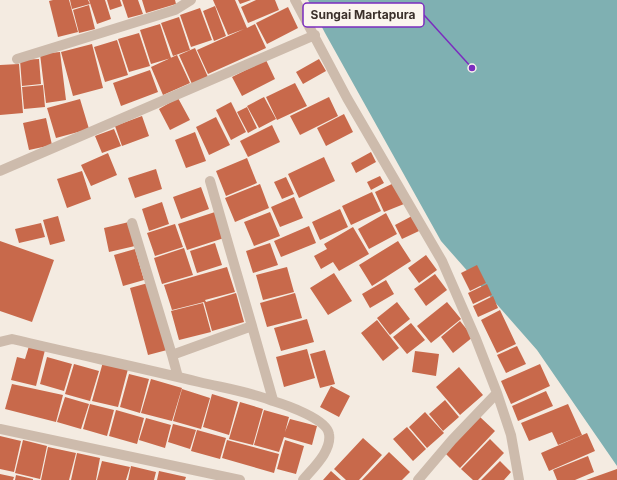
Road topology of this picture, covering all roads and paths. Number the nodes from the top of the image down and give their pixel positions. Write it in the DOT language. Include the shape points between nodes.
graph roads {
  1 [pos="191,0"];
  2 [pos="295,0"];
  3 [pos="315,35"];
  4 [pos="17,59"];
  5 [pos="0,171"];
  6 [pos="210,181"];
  7 [pos="132,223"];
  8 [pos="252,326"];
  9 [pos="0,342"];
  10 [pos="172,355"];
  11 [pos="178,377"];
  12 [pos="497,393"];
  13 [pos="272,400"];
  14 [pos="0,429"];
  15 [pos="240,480"];
  16 [pos="303,480"];
  17 [pos="418,480"];
  18 [pos="519,480"];
  1 -- 4 [label="street" via="175,10"];
  2 -- 3 [label="street"];
  3 -- 5 [label="street"];
  3 -- 12 [label="street" via="348,98 442,261"];
  6 -- 8 [label="street"];
  7 -- 10 [label="street"];
  8 -- 10 [label="street"];
  8 -- 13 [label="street"];
  9 -- 11 [label="street" via="12,339"];
  10 -- 11 [label="street"];
  11 -- 13 [label="street"];
  12 -- 17 [label="street"];
  12 -- 18 [label="street" via="511,435"];
  13 -- 16 [label="street" via="315,418 327,428 329,434 326,451"];
  14 -- 15 [label="street"];
}
